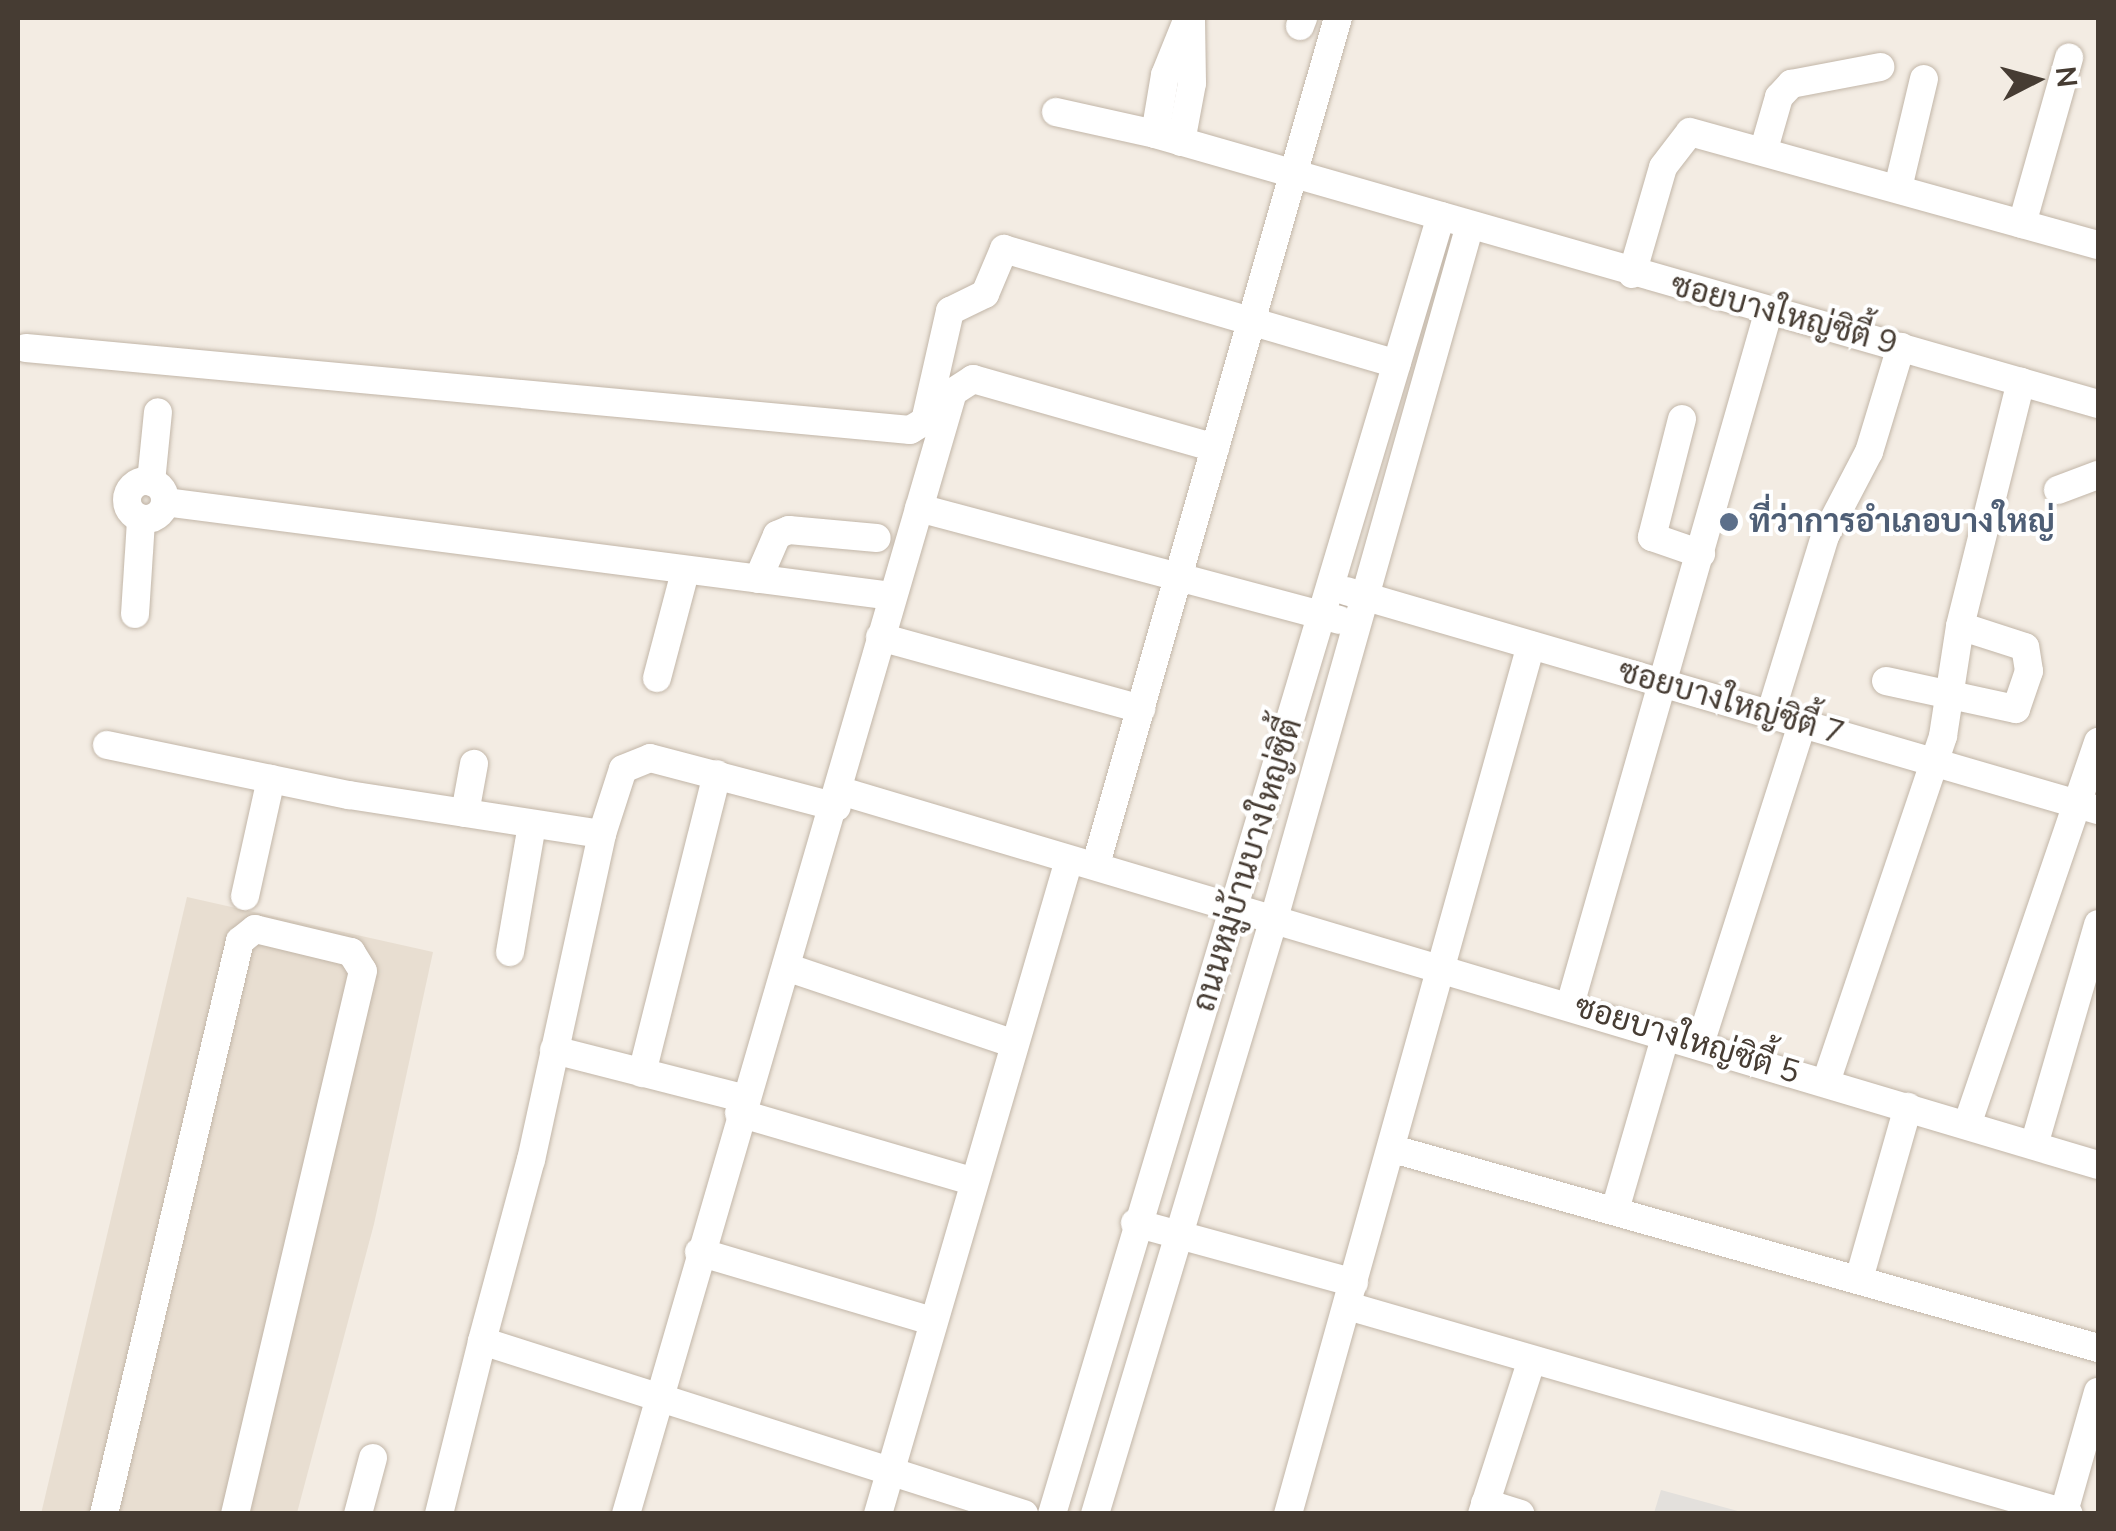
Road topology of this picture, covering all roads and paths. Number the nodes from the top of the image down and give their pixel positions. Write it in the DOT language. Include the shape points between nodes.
graph roads {
  1 [pos="1189,18"];
  2 [pos="1338,18"];
  3 [pos="2068,58"];
  4 [pos="1880,67"];
  5 [pos="1924,78"];
  6 [pos="1056,112"];
  7 [pos="1168,138"];
  8 [pos="1764,149"];
  9 [pos="1294,175"];
  10 [pos="1898,188"];
  11 [pos="1441,216"];
  12 [pos="2022,224"];
  13 [pos="1470,225"];
  14 [pos="2098,245"];
  15 [pos="1632,274"];
  16 [pos="1768,310"];
  17 [pos="1251,321"];
  18 [pos="1901,347"];
  19 [pos="26,348"];
  20 [pos="1397,364"];
  21 [pos="2022,382"];
  22 [pos="2098,404"];
  23 [pos="158,412"];
  24 [pos="1682,419"];
  25 [pos="1215,448"];
  26 [pos="2098,475"];
  27 [pos="2058,490"];
  28 [pos="158,492"];
  29 [pos="920,508"];
  30 [pos="877,538"];
  31 [pos="1701,554"];
  32 [pos="685,572"];
  33 [pos="1177,576"];
  34 [pos="758,579"];
  35 [pos="1332,586"];
  36 [pos="894,596"];
  37 [pos="1364,597"];
  38 [pos="135,614"];
  39 [pos="1324,615"];
  40 [pos="1355,624"];
  41 [pos="1960,626"];
  42 [pos="880,637"];
  43 [pos="1531,645"];
  44 [pos="658,678"];
  45 [pos="1886,681"];
  46 [pos="1665,684"];
  47 [pos="1945,694"];
  48 [pos="1141,709"];
  49 [pos="1770,714"];
  50 [pos="1802,724"];
  51 [pos="2098,742"];
  52 [pos="108,745"];
  53 [pos="1934,762"];
  54 [pos="474,764"];
  55 [pos="717,774"];
  56 [pos="271,779"];
  57 [pos="839,799"];
  58 [pos="2090,808"];
  59 [pos="465,813"];
  60 [pos="532,824"];
  61 [pos="602,834"];
  62 [pos="1082,862"];
  63 [pos="245,896"];
  64 [pos="1239,904"];
  65 [pos="1274,915"];
  66 [pos="2098,924"];
  67 [pos="510,952"];
  68 [pos="1445,967"];
  69 [pos="789,968"];
  70 [pos="1570,1005"];
  71 [pos="1666,1034"];
  72 [pos="1012,1044"];
  73 [pos="1700,1044"];
  74 [pos="554,1050"];
  75 [pos="642,1072"];
  76 [pos="1826,1082"];
  77 [pos="741,1105"];
  78 [pos="1908,1107"];
  79 [pos="1968,1125"];
  80 [pos="2034,1145"];
  81 [pos="1392,1148"];
  82 [pos="2098,1165"];
  83 [pos="972,1181"];
  84 [pos="1615,1210"];
  85 [pos="1135,1223"];
  86 [pos="1177,1234"];
  87 [pos="698,1252"];
  88 [pos="1859,1279"];
  89 [pos="1351,1295"];
  90 [pos="932,1321"];
  91 [pos="482,1341"];
  92 [pos="2098,1348"];
  93 [pos="1531,1362"];
  94 [pos="2098,1392"];
  95 [pos="659,1396"];
  96 [pos="372,1458"];
  97 [pos="888,1474"];
  98 [pos="1484,1508"];
  99 [pos="2067,1513"];
  100 [pos="104,1514"];
  101 [pos="235,1514"];
  102 [pos="358,1514"];
  103 [pos="439,1514"];
  104 [pos="626,1514"];
  105 [pos="878,1514"];
  106 [pos="1024,1514"];
  107 [pos="1052,1514"];
  108 [pos="1095,1514"];
  109 [pos="1288,1514"];
  110 [pos="1520,1514"];
  1 -- 7 [label="street" via="1192,83"];
  2 -- 9 [label="street"];
  3 -- 12 [label="street"];
  4 -- 8 [label="street" via="1791,84 1779,97"];
  5 -- 10 [label="street"];
  6 -- 7 [label="street, ซอยบางใหญ่ซิตี้ 9"];
  7 -- 9 [label="street, ซอยบางใหญ่ซิตี้ 9"];
  8 -- 10 [label="street"];
  8 -- 15 [label="street" via="1706,132 1681,137 1664,167"];
  9 -- 11 [label="street, ซอยบางใหญ่ซิตี้ 9"];
  9 -- 17 [label="street"];
  10 -- 12 [label="street"];
  11 -- 13 [label="street, ซอยบางใหญ่ซิตี้ 9"];
  11 -- 20 [label="street, ถนนหมู่บ้านบางใหญ่ซิตี้"];
  12 -- 14 [label="street"];
  13 -- 15 [label="street, ซอยบางใหญ่ซิตี้ 9"];
  13 -- 37 [label="street, ถนนหมู่บ้านบางใหญ่ซิตี้"];
  15 -- 16 [label="street, ซอยบางใหญ่ซิตี้ 9"];
  16 -- 18 [label="street, ซอยบางใหญ่ซิตี้ 9"];
  16 -- 31 [label="street"];
  17 -- 19 [label="street" via="1004,249 985,294 950,311 925,421 910,430"];
  17 -- 20 [label="street"];
  17 -- 25 [label="street"];
  18 -- 21 [label="street, ซอยบางใหญ่ซิตี้ 9"];
  18 -- 49 [label="street" via="1868,452 1825,536"];
  20 -- 35 [label="street, ถนนหมู่บ้านบางใหญ่ซิตี้"];
  21 -- 22 [label="street, ซอยบางใหญ่ซิตี้ 9"];
  21 -- 41 [label="street"];
  23 -- 28 [label="street"];
  24 -- 31 [label="street" via="1652,537"];
  25 -- 29 [label="street" via="964,380 953,392"];
  25 -- 33 [label="street"];
  26 -- 27 [label="street"];
  28 -- 32 [label="street"];
  28 -- 38 [label="street" via="157,516 141,520"];
  29 -- 33 [label="street"];
  29 -- 36 [label="street"];
  30 -- 34 [label="street" via="789,530 777,535"];
  31 -- 46 [label="street"];
  32 -- 34 [label="street"];
  32 -- 44 [label="street"];
  33 -- 39 [label="street"];
  33 -- 48 [label="street"];
  34 -- 36 [label="street"];
  35 -- 37 [label="street, ซอยบางใหญ่ซิตี้ 7"];
  35 -- 39 [label="street, ถนนหมู่บ้านบางใหญ่ซิตี้"];
  36 -- 42 [label="street"];
  37 -- 40 [label="street, ถนนหมู่บ้านบางใหญ่ซิตี้"];
  37 -- 43 [label="street, ซอยบางใหญ่ซิตี้ 7"];
  39 -- 40 [label="street"];
  39 -- 64 [label="street, ถนนหมู่บ้านบางใหญ่ซิตี้"];
  40 -- 65 [label="street, ถนนหมู่บ้านบางใหญ่ซิตี้"];
  41 -- 47 [label="street"];
  41 -- 47 [label="street" via="2025,648 2029,670 2010,712"];
  42 -- 48 [label="street"];
  42 -- 57 [label="street"];
  43 -- 46 [label="street, ซอยบางใหญ่ซิตี้ 7"];
  43 -- 68 [label="street"];
  45 -- 47 [label="street"];
  46 -- 49 [label="street, ซอยบางใหญ่ซิตี้ 7"];
  46 -- 70 [label="street"];
  47 -- 53 [label="street" via="1946,723"];
  48 -- 62 [label="street"];
  49 -- 50 [label="street, ซอยบางใหญ่ซิตี้ 7"];
  50 -- 53 [label="street, ซอยบางใหญ่ซิตี้ 7"];
  50 -- 73 [label="street"];
  51 -- 58 [label="street"];
  52 -- 56 [label="street"];
  53 -- 58 [label="street, ซอยบางใหญ่ซิตี้ 7"];
  53 -- 76 [label="street"];
  54 -- 59 [label="street"];
  55 -- 57 [label="street, ซอยบางใหญ่ซิตี้ 5"];
  55 -- 61 [label="street, ซอยบางใหญ่ซิตี้ 5" via="650,758 635,762 616,781"];
  55 -- 75 [label="street"];
  56 -- 59 [label="street"];
  56 -- 63 [label="street"];
  57 -- 62 [label="street, ซอยบางใหญ่ซิตี้ 5"];
  57 -- 69 [label="street"];
  58 -- 79 [label="street"];
  59 -- 60 [label="street"];
  60 -- 61 [label="street"];
  60 -- 67 [label="street"];
  61 -- 74 [label="street"];
  62 -- 64 [label="street, ซอยบางใหญ่ซิตี้ 5"];
  62 -- 72 [label="street"];
  64 -- 65 [label="street, ซอยบางใหญ่ซิตี้ 5"];
  64 -- 85 [label="street, ถนนหมู่บ้านบางใหญ่ซิตี้"];
  65 -- 68 [label="street, ซอยบางใหญ่ซิตี้ 5"];
  65 -- 86 [label="street, ถนนหมู่บ้านบางใหญ่ซิตี้"];
  66 -- 80 [label="street"];
  68 -- 70 [label="street, ซอยบางใหญ่ซิตี้ 5"];
  68 -- 81 [label="street"];
  69 -- 72 [label="street"];
  69 -- 77 [label="street"];
  70 -- 71 [label="street, ซอยบางใหญ่ซิตี้ 5"];
  71 -- 73 [label="street, ซอยบางใหญ่ซิตี้ 5"];
  71 -- 84 [label="street"];
  72 -- 83 [label="street"];
  73 -- 76 [label="street, ซอยบางใหญ่ซิตี้ 5"];
  74 -- 75 [label="street"];
  74 -- 91 [label="street"];
  75 -- 77 [label="street"];
  76 -- 78 [label="street, ซอยบางใหญ่ซิตี้ 5"];
  77 -- 83 [label="street"];
  77 -- 87 [label="street"];
  78 -- 79 [label="street, ซอยบางใหญ่ซิตี้ 5"];
  78 -- 88 [label="street"];
  79 -- 80 [label="street, ซอยบางใหญ่ซิตี้ 5"];
  80 -- 82 [label="street, ซอยบางใหญ่ซิตี้ 5"];
  81 -- 84 [label="street"];
  81 -- 89 [label="street"];
  83 -- 90 [label="street"];
  84 -- 88 [label="street"];
  85 -- 86 [label="street"];
  85 -- 107 [label="street, ถนนหมู่บ้านบางใหญ่ซิตี้"];
  86 -- 89 [label="street"];
  86 -- 108 [label="street, ถนนหมู่บ้านบางใหญ่ซิตี้"];
  87 -- 90 [label="street"];
  87 -- 95 [label="street"];
  88 -- 92 [label="street"];
  89 -- 93 [label="street"];
  89 -- 109 [label="street"];
  90 -- 97 [label="street"];
  91 -- 95 [label="street"];
  91 -- 103 [label="street"];
  93 -- 98 [label="street"];
  93 -- 99 [label="street"];
  94 -- 99 [label="street"];
  95 -- 97 [label="street"];
  95 -- 104 [label="street"];
  96 -- 102 [label="street"];
  97 -- 105 [label="street"];
  97 -- 106 [label="street"];
  98 -- 110 [label="street"];
  100 -- 101 [label="street" via="240,941 256,929 351,952 362,971"];
}
